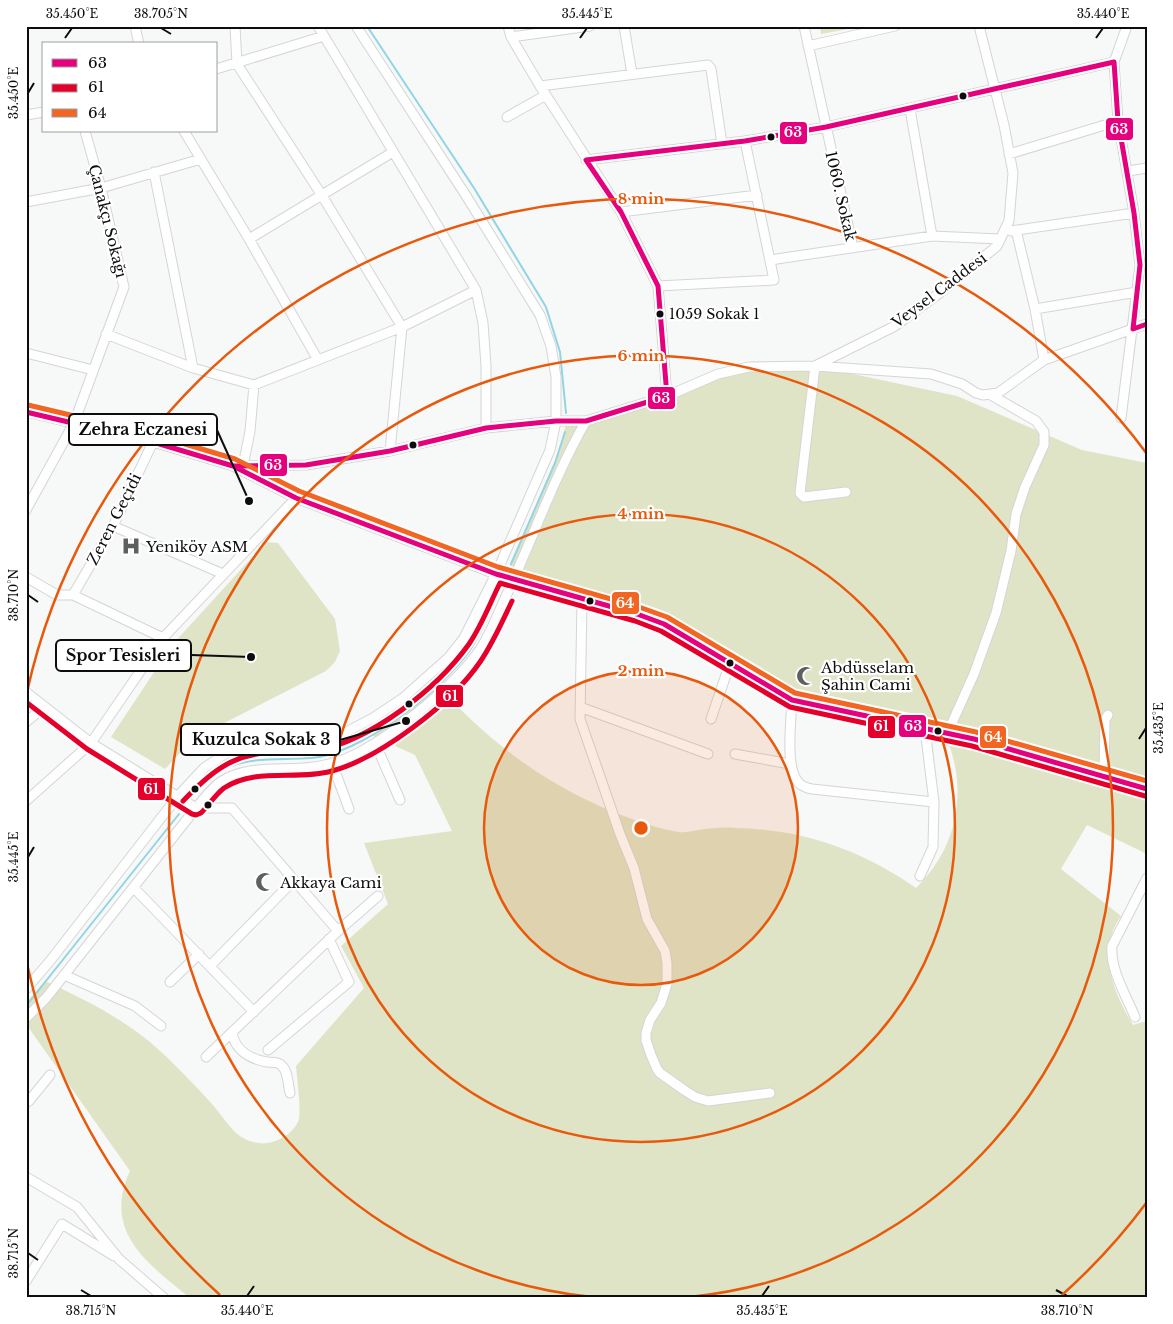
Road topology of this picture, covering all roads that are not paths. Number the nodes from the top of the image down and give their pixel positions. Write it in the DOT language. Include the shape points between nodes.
graph roads {
  1 [pos="135,26"];
  2 [pos="235,26"];
  3 [pos="318,26"];
  4 [pos="356,26"];
  5 [pos="508,26"];
  6 [pos="590,26"];
  7 [pos="624,26"];
  8 [pos="804,26"];
  9 [pos="895,26"];
  10 [pos="979,26"];
  11 [pos="1127,26"];
  12 [pos="324,36"];
  13 [pos="511,37"];
  14 [pos="139,42"];
  15 [pos="808,46"];
  16 [pos="1114,62"];
  17 [pos="237,64"];
  18 [pos="218,69"];
  19 [pos="632,74"];
  20 [pos="540,86"];
  21 [pos="995,90"];
  22 [pos="546,95"];
  23 [pos="910,109"];
  24 [pos="27,112"];
  25 [pos="42,112"];
  26 [pos="507,117"];
  27 [pos="1118,121"];
  28 [pos="826,127"];
  29 [pos="85,132"];
  30 [pos="185,132"];
  31 [pos="745,141"];
  32 [pos="722,144"];
  33 [pos="393,152"];
  34 [pos="1009,154"];
  35 [pos="201,159"];
  36 [pos="586,160"];
  37 [pos="1147,168"];
  38 [pos="1128,171"];
  39 [pos="154,172"];
  40 [pos="101,188"];
  41 [pos="321,194"];
  42 [pos="757,195"];
  43 [pos="26,202"];
  44 [pos="620,212"];
  45 [pos="1134,212"];
  46 [pos="1016,230"];
  47 [pos="1002,235"];
  48 [pos="932,236"];
  49 [pos="249,239"];
  50 [pos="853,248"];
  51 [pos="770,260"];
  52 [pos="658,286"];
  53 [pos="476,290"];
  54 [pos="1137,292"];
  55 [pos="1035,309"];
  56 [pos="1147,324"];
  57 [pos="402,328"];
  58 [pos="1133,329"];
  59 [pos="106,334"];
  60 [pos="26,353"];
  61 [pos="318,360"];
  62 [pos="1044,360"];
  63 [pos="815,366"];
  64 [pos="193,368"];
  65 [pos="93,370"];
  66 [pos="254,385"];
  67 [pos="991,395"];
  68 [pos="667,396"];
  69 [pos="26,412"];
  70 [pos="1121,418"];
  71 [pos="586,420"];
  72 [pos="556,421"];
  73 [pos="74,423"];
  74 [pos="486,428"];
  75 [pos="153,442"];
  76 [pos="390,451"];
  77 [pos="233,466"];
  78 [pos="243,466"];
  79 [pos="846,492"];
  80 [pos="296,498"];
  81 [pos="28,505"];
  82 [pos="112,526"];
  83 [pos="223,574"];
  84 [pos="496,574"];
  85 [pos="26,577"];
  86 [pos="513,580"];
  87 [pos="73,595"];
  88 [pos="582,600"];
  89 [pos="163,638"];
  90 [pos="730,664"];
  91 [pos="26,692"];
  92 [pos="792,700"];
  93 [pos="44,707"];
  94 [pos="580,708"];
  95 [pos="1108,714"];
  96 [pos="711,719"];
  97 [pos="26,722"];
  98 [pos="925,729"];
  99 [pos="947,734"];
  100 [pos="91,743"];
  101 [pos="375,743"];
  102 [pos="708,754"];
  103 [pos="735,754"];
  104 [pos="332,764"];
  105 [pos="790,764"];
  106 [pos="1104,776"];
  107 [pos="1147,788"];
  108 [pos="178,796"];
  109 [pos="400,800"];
  110 [pos="26,801"];
  111 [pos="934,802"];
  112 [pos="196,808"];
  113 [pos="349,809"];
  114 [pos="920,876"];
  115 [pos="1147,878"];
  116 [pos="294,880"];
  117 [pos="134,888"];
  118 [pos="378,896"];
  119 [pos="338,931"];
  120 [pos="329,939"];
  121 [pos="199,954"];
  122 [pos="210,966"];
  123 [pos="64,975"];
  124 [pos="170,982"];
  125 [pos="26,989"];
  126 [pos="254,1012"];
  127 [pos="1135,1017"];
  128 [pos="26,1018"];
  129 [pos="161,1026"];
  130 [pos="232,1034"];
  131 [pos="268,1050"];
  132 [pos="206,1057"];
  133 [pos="50,1075"];
  134 [pos="290,1093"];
  135 [pos="770,1093"];
  136 [pos="26,1102"];
  137 [pos="27,1179"];
  138 [pos="119,1259"];
  139 [pos="26,1281"];
  140 [pos="163,1298"];
  1 -- 14 [label="street"];
  2 -- 17 [label="street"];
  3 -- 12 [label="street"];
  4 -- 72 [label="street" via="466,194 540,315 551,346 556,377"];
  5 -- 13 [label="street"];
  6 -- 13 [label="street"];
  7 -- 19 [label="street"];
  8 -- 15 [label="street, 1060. Sokak"];
  9 -- 15 [label="street"];
  10 -- 21 [label="street, Veysel Caddesi"];
  11 -- 16 [label="street"];
  12 -- 17 [label="street"];
  12 -- 33 [label="street"];
  13 -- 20 [label="street"];
  15 -- 28 [label="street, 1060. Sokak"];
  16 -- 21 [label="street"];
  16 -- 27 [label="street"];
  17 -- 18 [label="street"];
  17 -- 41 [label="street"];
  19 -- 20 [label="street"];
  19 -- 32 [label="street" via="709,66"];
  20 -- 22 [label="street"];
  21 -- 23 [label="street"];
  21 -- 34 [label="street, Veysel Caddesi"];
  22 -- 26 [label="street"];
  22 -- 36 [label="street"];
  23 -- 28 [label="street"];
  23 -- 48 [label="street"];
  24 -- 25 [label="street"];
  27 -- 34 [label="street"];
  27 -- 38 [label="street"];
  28 -- 31 [label="street"];
  28 -- 50 [label="street, 1060. Sokak"];
  29 -- 40 [label="street, Çanakçı Sokağı"];
  30 -- 35 [label="street"];
  31 -- 32 [label="street"];
  31 -- 42 [label="street"];
  32 -- 36 [label="street"];
  33 -- 41 [label="street"];
  33 -- 53 [label="street"];
  34 -- 47 [label="street, Veysel Caddesi" via="1013,173 1010,221"];
  35 -- 39 [label="street"];
  35 -- 49 [label="street"];
  36 -- 44 [label="street"];
  37 -- 38 [label="street"];
  38 -- 45 [label="street"];
  39 -- 40 [label="street"];
  39 -- 64 [label="street"];
  40 -- 43 [label="street"];
  40 -- 59 [label="street, Çanakçı Sokağı" via="124,287"];
  41 -- 49 [label="street"];
  41 -- 57 [label="street"];
  42 -- 44 [label="street"];
  42 -- 51 [label="street"];
  44 -- 52 [label="street"];
  45 -- 46 [label="street"];
  45 -- 54 [label="street" via="1140,265"];
  46 -- 47 [label="street"];
  46 -- 55 [label="street"];
  47 -- 48 [label="street"];
  47 -- 63 [label="street, Veysel Caddesi" via="997,246 895,326"];
  48 -- 50 [label="street"];
  49 -- 61 [label="street"];
  50 -- 51 [label="street"];
  51 -- 52 [label="street" via="774,280"];
  52 -- 68 [label="street"];
  53 -- 57 [label="street"];
  53 -- 74 [label="street" via="483,323"];
  54 -- 55 [label="street"];
  54 -- 58 [label="street"];
  55 -- 62 [label="street"];
  56 -- 58 [label="street"];
  57 -- 61 [label="street"];
  57 -- 76 [label="street"];
  58 -- 62 [label="street"];
  58 -- 70 [label="street"];
  59 -- 64 [label="street"];
  59 -- 65 [label="street, Çanakçı Sokağı"];
  60 -- 65 [label="street"];
  61 -- 66 [label="street"];
  62 -- 67 [label="street"];
  63 -- 67 [label="street" via="931,374 962,384 976,393"];
  63 -- 68 [label="street, Veysel Caddesi" via="750,367 718,374"];
  63 -- 79 [label="street" via="800,494"];
  64 -- 66 [label="street"];
  65 -- 73 [label="street, Çanakçı Sokağı"];
  66 -- 78 [label="street"];
  67 -- 99 [label="street" via="1036,421 1046,439 1016,514 996,613 974,674"];
  68 -- 71 [label="street, Veysel Caddesi"];
  69 -- 73 [label="street"];
  71 -- 72 [label="street, Veysel Caddesi"];
  71 -- 86 [label="street" via="564,462"];
  72 -- 74 [label="street, Veysel Caddesi"];
  72 -- 84 [label="street" via="550,450"];
  73 -- 75 [label="street"];
  73 -- 81 [label="street, Çanakçı Sokağı"];
  74 -- 76 [label="street, Veysel Caddesi"];
  75 -- 77 [label="street"];
  75 -- 82 [label="street, Zeren Geçidi"];
  76 -- 78 [label="street, Veysel Caddesi" via="306,465"];
  77 -- 78 [label="street, Veysel Caddesi"];
  77 -- 80 [label="street"];
  80 -- 83 [label="street"];
  80 -- 84 [label="street"];
  82 -- 83 [label="street"];
  82 -- 87 [label="street, Zeren Geçidi"];
  83 -- 89 [label="street"];
  84 -- 86 [label="street"];
  84 -- 108 [label="street" via="464,638 449,657 403,698 331,740 252,747 225,754 204,768"];
  85 -- 87 [label="street" via="57,595"];
  86 -- 88 [label="street"];
  86 -- 101 [label="street" via="487,636 468,665 430,701"];
  87 -- 89 [label="street"];
  88 -- 90 [label="street" via="664,624"];
  88 -- 94 [label="street"];
  89 -- 100 [label="street"];
  90 -- 92 [label="street"];
  90 -- 96 [label="street"];
  91 -- 93 [label="street"];
  92 -- 98 [label="street"];
  92 -- 105 [label="street"];
  93 -- 97 [label="street"];
  93 -- 100 [label="street"];
  94 -- 102 [label="street"];
  94 -- 135 [label="street" via="580,719 634,868 647,919 665,951 666,984 661,1003 646,1033 657,1069 684,1090 708,1101"];
  95 -- 106 [label="street" via="1105,720"];
  98 -- 99 [label="street"];
  98 -- 111 [label="street"];
  99 -- 106 [label="street"];
  100 -- 108 [label="street"];
  100 -- 110 [label="street"];
  101 -- 104 [label="street"];
  101 -- 109 [label="street"];
  103 -- 105 [label="street"];
  104 -- 112 [label="street" via="250,771 231,776 213,788"];
  104 -- 113 [label="street"];
  105 -- 111 [label="street" via="799,784 812,789"];
  106 -- 107 [label="street"];
  108 -- 112 [label="street"];
  108 -- 125 [label="street"];
  111 -- 114 [label="street" via="933,847"];
  112 -- 116 [label="street" via="232,808"];
  112 -- 117 [label="street"];
  115 -- 127 [label="street" via="1112,946 1111,956"];
  116 -- 119 [label="street"];
  116 -- 122 [label="street"];
  117 -- 121 [label="street"];
  117 -- 123 [label="street"];
  118 -- 119 [label="street"];
  119 -- 120 [label="street"];
  120 -- 126 [label="street"];
  120 -- 131 [label="street" via="349,982"];
  121 -- 122 [label="street"];
  121 -- 124 [label="street"];
  122 -- 126 [label="street"];
  123 -- 128 [label="street"];
  123 -- 129 [label="street" via="135,1006"];
  126 -- 130 [label="street"];
  130 -- 132 [label="street"];
  130 -- 134 [label="street" via="242,1052 282,1065"];
  133 -- 136 [label="street"];
  137 -- 138 [label="street" via="78,1207"];
  138 -- 139 [label="street" via="62,1224"];
  138 -- 140 [label="street"];
}
